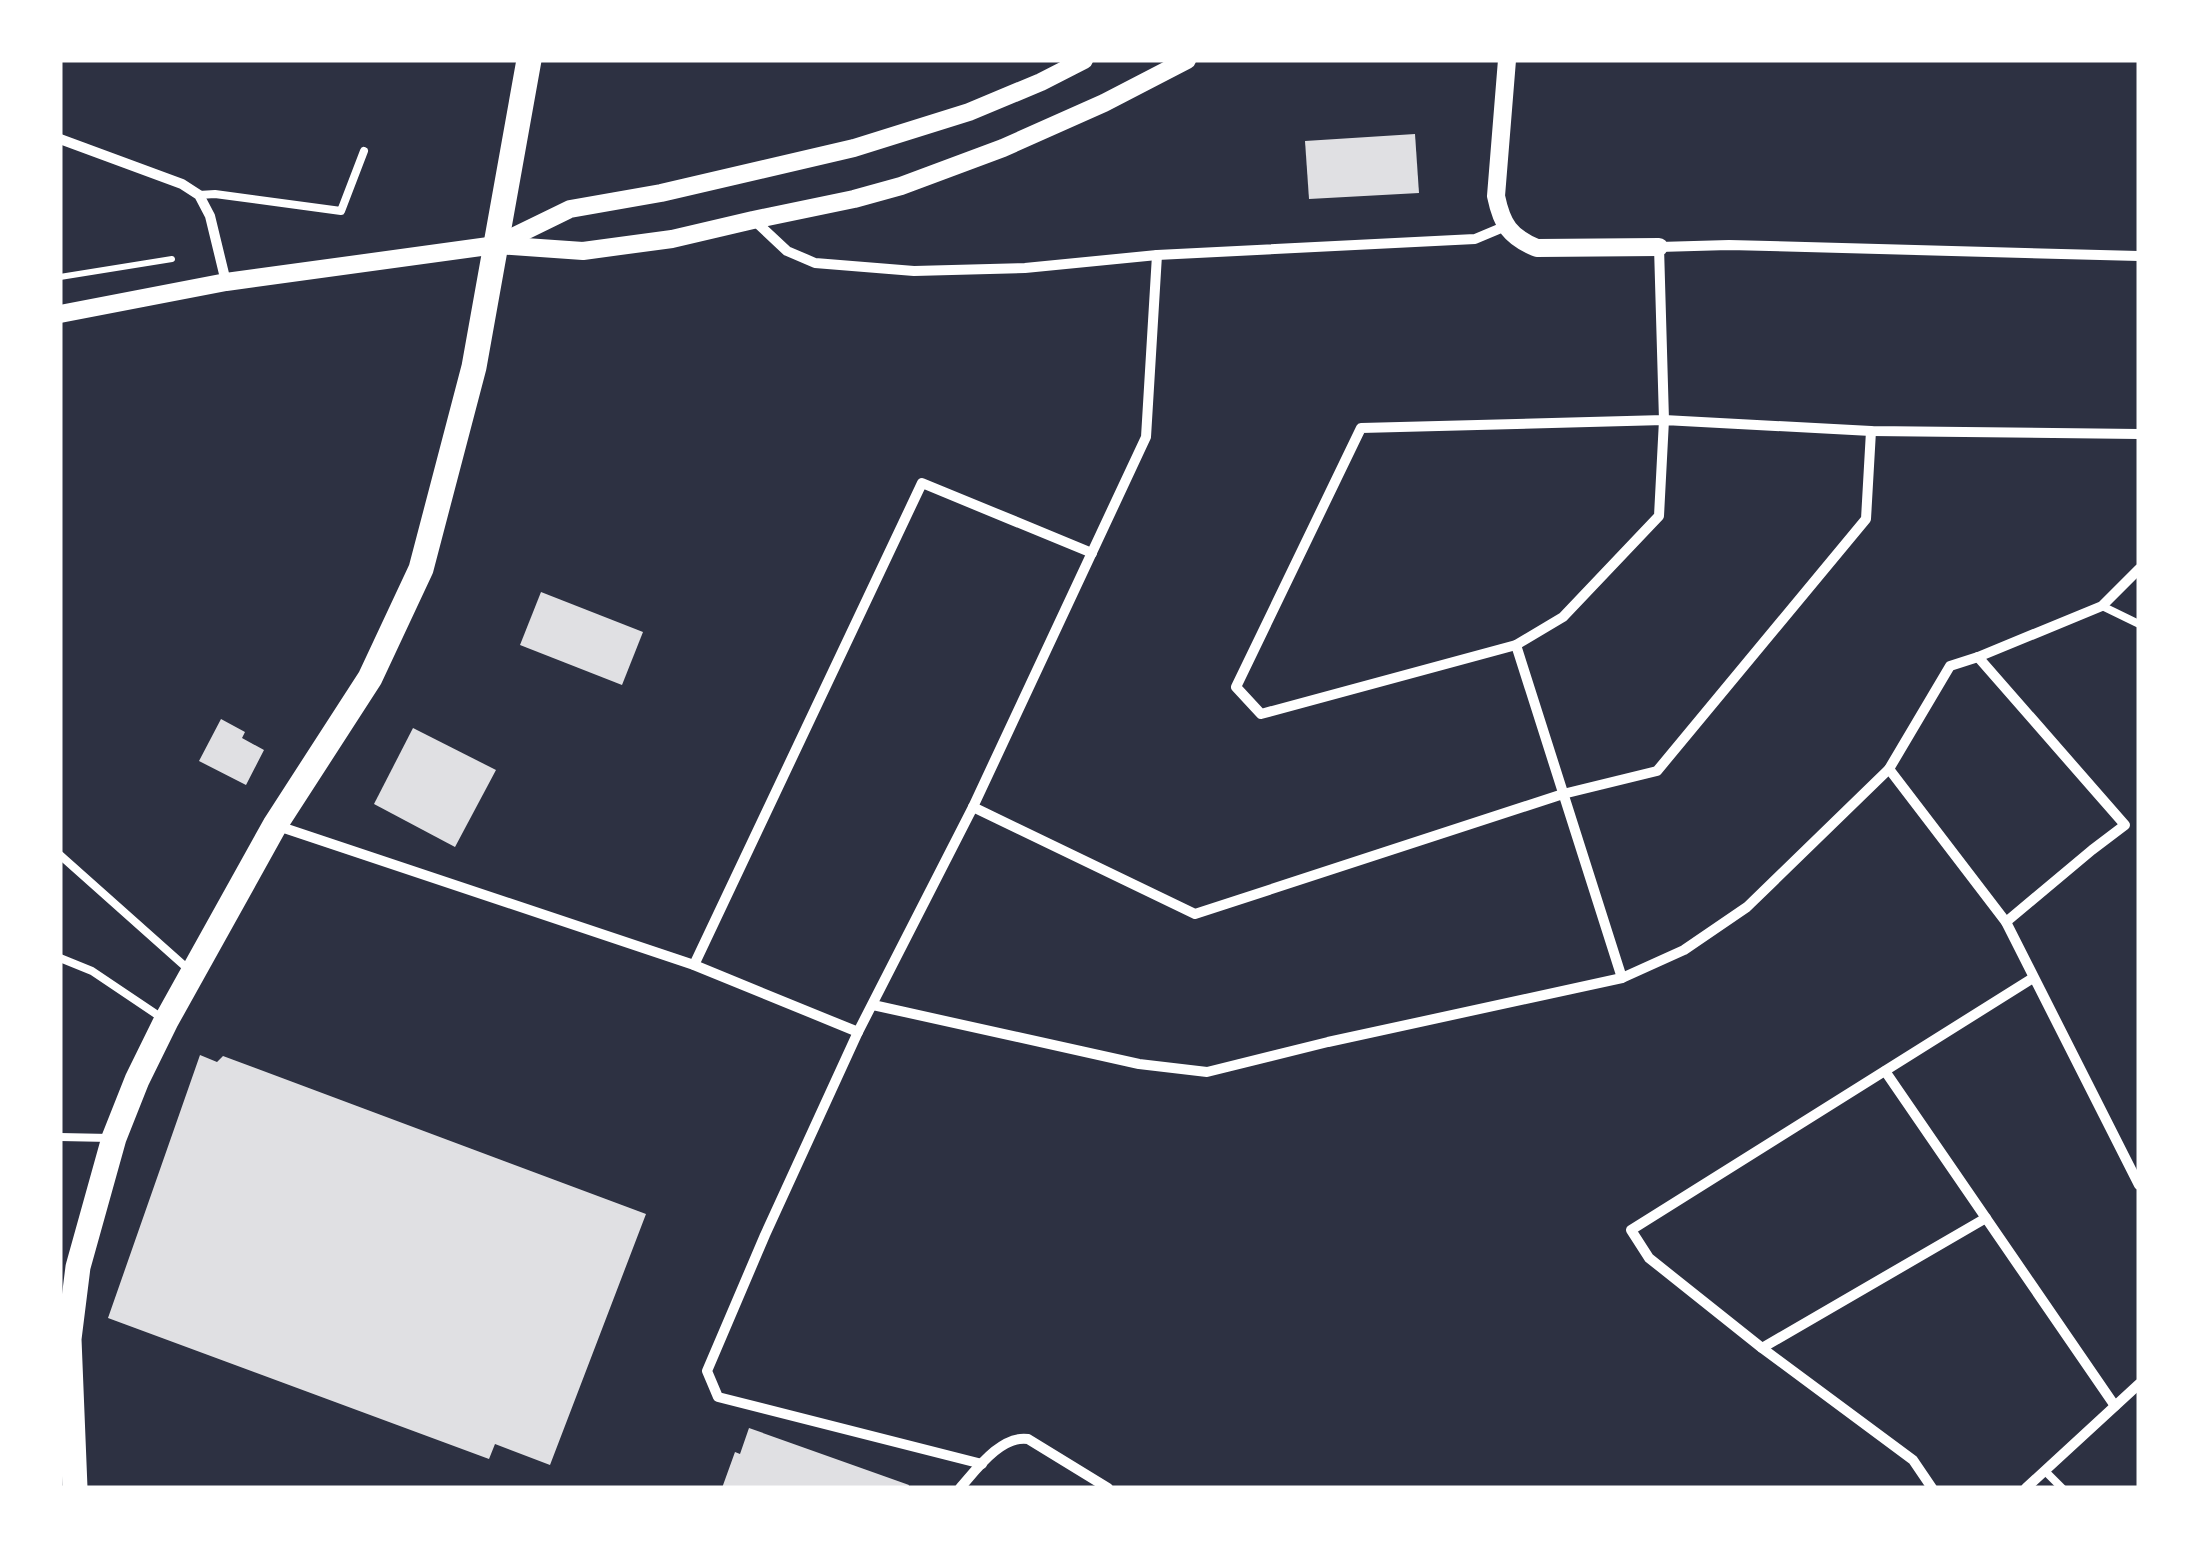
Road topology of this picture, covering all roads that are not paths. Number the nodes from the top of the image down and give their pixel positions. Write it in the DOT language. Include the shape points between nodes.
graph roads {
  1 [pos="530,60"];
  2 [pos="1084,60"];
  3 [pos="1187,60"];
  4 [pos="1506,60"];
  5 [pos="60,140"];
  6 [pos="364,151"];
  7 [pos="199,195"];
  8 [pos="753,220"];
  9 [pos="1506,226"];
  10 [pos="496,246"];
  11 [pos="1659,247"];
  12 [pos="1157,255"];
  13 [pos="2139,256"];
  14 [pos="226,282"];
  15 [pos="60,314"];
  16 [pos="1664,420"];
  17 [pos="1871,431"];
  18 [pos="2139,434"];
  19 [pos="1092,553"];
  20 [pos="2139,568"];
  21 [pos="2102,606"];
  22 [pos="2139,624"];
  23 [pos="1516,646"];
  24 [pos="1978,657"];
  25 [pos="1889,770"];
  26 [pos="1564,794"];
  27 [pos="973,807"];
  28 [pos="275,825"];
  29 [pos="60,854"];
  30 [pos="2006,922"];
  31 [pos="60,958"];
  32 [pos="694,965"];
  33 [pos="192,972"];
  34 [pos="1622,978"];
  35 [pos="2033,978"];
  36 [pos="873,1005"];
  37 [pos="166,1020"];
  38 [pos="858,1032"];
  39 [pos="1885,1071"];
  40 [pos="60,1137"];
  41 [pos="114,1138"];
  42 [pos="2139,1185"];
  43 [pos="1986,1218"];
  44 [pos="69,1267"];
  45 [pos="1762,1348"];
  46 [pos="2139,1384"];
  47 [pos="66,1403"];
  48 [pos="2115,1406"];
  49 [pos="982,1464"];
  50 [pos="2045,1470"];
  51 [pos="75,1488"];
  52 [pos="960,1488"];
  53 [pos="1108,1488"];
  54 [pos="1932,1488"];
  55 [pos="2026,1488"];
  56 [pos="2062,1488"];
  1 -- 10 [label="main road"];
  2 -- 10 [label="street" via="969,112 854,148 570,209"];
  3 -- 8 [label="street" via="1104,104 952,168 854,200"];
  4 -- 9 [label="street" via="1496,196"];
  5 -- 7 [label="street"];
  6 -- 7 [label="lane" via="341,211"];
  7 -- 14 [label="street"];
  8 -- 10 [label="street" via="583,250"];
  8 -- 12 [label="street" via="788,251 814,263 914,271"];
  9 -- 11 [label="street" via="1537,248"];
  9 -- 12 [label="street" via="1476,239"];
  10 -- 14 [label="street"];
  10 -- 28 [label="main road" via="474,368 421,569 370,678"];
  11 -- 13 [label="street"];
  11 -- 16 [label="street"];
  12 -- 19 [label="street" via="1146,437"];
  14 -- 15 [label="street"];
  16 -- 17 [label="street"];
  16 -- 23 [label="street" via="1659,516 1563,617"];
  16 -- 23 [label="street" via="1360,428 1236,687 1261,714"];
  17 -- 18 [label="street"];
  17 -- 26 [label="street" via="1866,520 1658,771"];
  19 -- 27 [label="street"];
  19 -- 32 [label="street" via="922,483"];
  20 -- 21 [label="street"];
  21 -- 22 [label="lane"];
  21 -- 24 [label="street"];
  23 -- 26 [label="street"];
  24 -- 25 [label="street" via="1950,666"];
  24 -- 30 [label="street" via="2125,825"];
  25 -- 30 [label="street"];
  25 -- 34 [label="street" via="1747,907 1684,950"];
  26 -- 27 [label="street" via="1195,914"];
  26 -- 34 [label="street"];
  27 -- 36 [label="street"];
  28 -- 32 [label="street"];
  28 -- 33 [label="main road"];
  29 -- 33 [label="lane"];
  30 -- 35 [label="street"];
  31 -- 37 [label="lane"];
  32 -- 38 [label="street"];
  33 -- 37 [label="main road"];
  34 -- 36 [label="street" via="1207,1072 1139,1064"];
  35 -- 39 [label="street"];
  35 -- 42 [label="street"];
  36 -- 38 [label="street"];
  37 -- 41 [label="main road"];
  38 -- 49 [label="street" via="707,1371 718,1396"];
  39 -- 43 [label="street"];
  39 -- 45 [label="street" via="1631,1230 1649,1258"];
  40 -- 41 [label="lane"];
  41 -- 44 [label="main road"];
  43 -- 45 [label="street"];
  43 -- 48 [label="street"];
  44 -- 47 [label="main road"];
  45 -- 54 [label="street" via="1913,1460"];
  46 -- 48 [label="street"];
  47 -- 51 [label="main road"];
  48 -- 50 [label="street"];
  49 -- 52 [label="street"];
  49 -- 53 [label="street" via="1009,1441 1028,1439"];
  50 -- 55 [label="street"];
  50 -- 56 [label="lane"];
}
